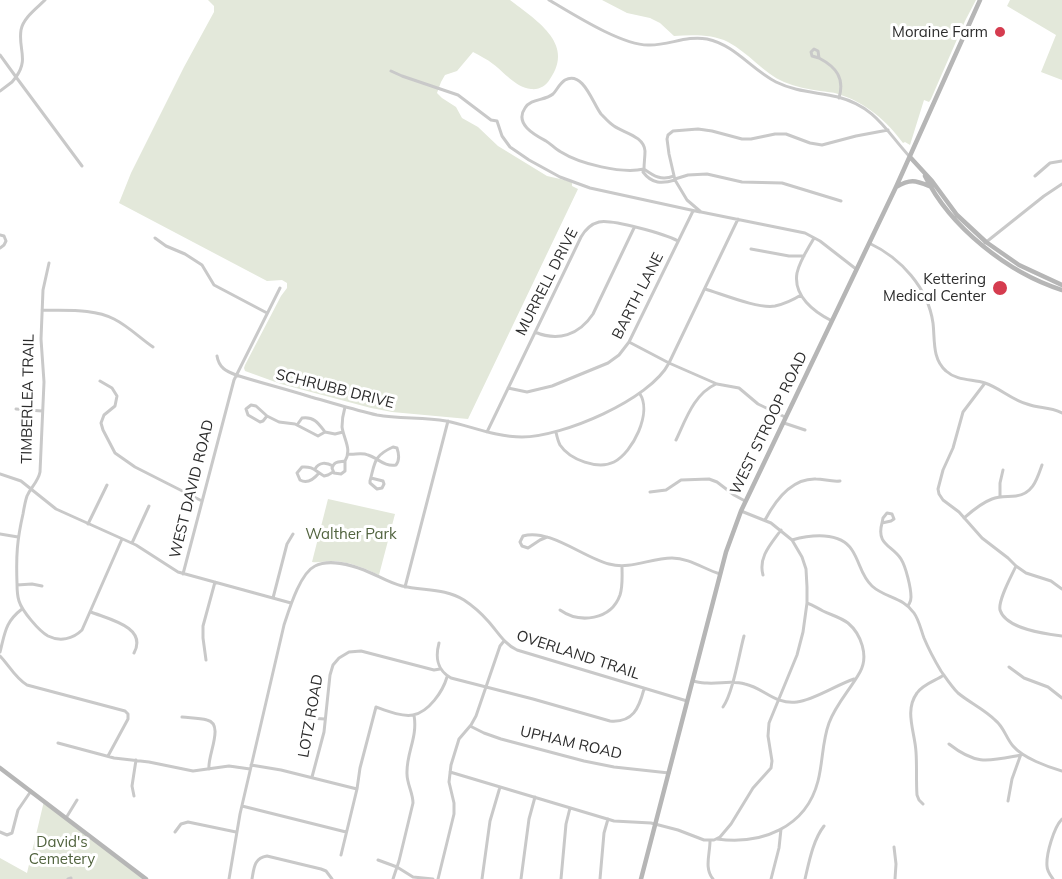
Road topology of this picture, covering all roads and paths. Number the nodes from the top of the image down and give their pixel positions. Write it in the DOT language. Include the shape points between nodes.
graph roads {
  1 [pos="45,0"];
  2 [pos="549,0"];
  3 [pos="980,0"];
  4 [pos="0,55"];
  5 [pos="819,58"];
  6 [pos="391,71"];
  7 [pos="16,77"];
  8 [pos="0,91"];
  9 [pos="839,98"];
  10 [pos="888,130"];
  11 [pos="910,157"];
  12 [pos="1062,161"];
  13 [pos="82,166"];
  14 [pos="644,169"];
  15 [pos="924,174"];
  16 [pos="649,176"];
  17 [pos="1035,176"];
  18 [pos="660,178"];
  19 [pos="673,179"];
  20 [pos="659,183"];
  21 [pos="1062,184"];
  22 [pos="930,186"];
  23 [pos="896,187"];
  24 [pos="841,201"];
  25 [pos="693,211"];
  26 [pos="701,212"];
  27 [pos="738,219"];
  28 [pos="634,227"];
  29 [pos="0,235"];
  30 [pos="814,237"];
  31 [pos="155,238"];
  32 [pos="678,241"];
  33 [pos="869,243"];
  34 [pos="984,244"];
  35 [pos="0,248"];
  36 [pos="751,249"];
  37 [pos="804,256"];
  38 [pos="49,263"];
  39 [pos="857,269"];
  40 [pos="1062,287"];
  41 [pos="280,288"];
  42 [pos="705,289"];
  43 [pos="801,295"];
  44 [pos="42,310"];
  45 [pos="267,313"];
  46 [pos="832,321"];
  47 [pos="535,332"];
  48 [pos="629,342"];
  49 [pos="153,347"];
  50 [pos="217,357"];
  51 [pos="669,363"];
  52 [pos="236,375"];
  53 [pos="100,381"];
  54 [pos="985,383"];
  55 [pos="717,384"];
  56 [pos="508,388"];
  57 [pos="640,394"];
  58 [pos="345,406"];
  59 [pos="16,409"];
  60 [pos="42,411"];
  61 [pos="1062,413"];
  62 [pos="267,416"];
  63 [pos="784,419"];
  64 [pos="448,421"];
  65 [pos="297,425"];
  66 [pos="805,430"];
  67 [pos="325,432"];
  68 [pos="343,432"];
  69 [pos="487,432"];
  70 [pos="556,432"];
  71 [pos="676,440"];
  72 [pos="348,454"];
  73 [pos="376,459"];
  74 [pos="345,461"];
  75 [pos="1042,465"];
  76 [pos="333,466"];
  77 [pos="315,469"];
  78 [pos="1003,470"];
  79 [pos="333,472"];
  80 [pos="319,473"];
  81 [pos="0,474"];
  82 [pos="371,477"];
  83 [pos="840,481"];
  84 [pos="107,485"];
  85 [pos="32,489"];
  86 [pos="651,492"];
  87 [pos="1000,497"];
  88 [pos="202,501"];
  89 [pos="745,501"];
  90 [pos="149,506"];
  91 [pos="741,511"];
  92 [pos="964,518"];
  93 [pos="765,520"];
  94 [pos="882,523"];
  95 [pos="88,524"];
  96 [pos="781,530"];
  97 [pos="0,534"];
  98 [pos="293,534"];
  99 [pos="18,537"];
  100 [pos="549,538"];
  101 [pos="122,539"];
  102 [pos="792,540"];
  103 [pos="132,543"];
  104 [pos="622,566"];
  105 [pos="1016,566"];
  106 [pos="183,574"];
  107 [pos="720,574"];
  108 [pos="763,575"];
  109 [pos="215,582"];
  110 [pos="17,585"];
  111 [pos="42,586"];
  112 [pos="405,587"];
  113 [pos="1062,589"];
  114 [pos="273,598"];
  115 [pos="291,603"];
  116 [pos="807,603"];
  117 [pos="908,606"];
  118 [pos="22,609"];
  119 [pos="560,610"];
  120 [pos="91,612"];
  121 [pos="744,636"];
  122 [pos="1062,636"];
  123 [pos="504,641"];
  124 [pos="439,643"];
  125 [pos="134,653"];
  126 [pos="0,654"];
  127 [pos="206,660"];
  128 [pos="1009,668"];
  129 [pos="440,669"];
  130 [pos="944,675"];
  131 [pos="447,676"];
  132 [pos="855,678"];
  133 [pos="693,681"];
  134 [pos="733,682"];
  135 [pos="486,687"];
  136 [pos="644,689"];
  137 [pos="1062,698"];
  138 [pos="778,700"];
  139 [pos="687,701"];
  140 [pos="373,703"];
  141 [pos="376,707"];
  142 [pos="723,707"];
  143 [pos="134,712"];
  144 [pos="129,715"];
  145 [pos="414,715"];
  146 [pos="182,717"];
  147 [pos="309,718"];
  148 [pos="325,719"];
  149 [pos="470,726"];
  150 [pos="58,743"];
  151 [pos="949,744"];
  152 [pos="1022,754"];
  153 [pos="108,756"];
  154 [pos="136,760"];
  155 [pos="251,767"];
  156 [pos="0,768"];
  157 [pos="209,770"];
  158 [pos="1062,771"];
  159 [pos="450,772"];
  160 [pos="669,772"];
  161 [pos="312,777"];
  162 [pos="500,786"];
  163 [pos="357,789"];
  164 [pos="31,791"];
  165 [pos="134,796"];
  166 [pos="535,797"];
  167 [pos="77,800"];
  168 [pos="1008,801"];
  169 [pos="923,804"];
  170 [pos="242,806"];
  171 [pos="570,808"];
  172 [pos="66,818"];
  173 [pos="608,819"];
  174 [pos="1062,819"];
  175 [pos="656,824"];
  176 [pos="824,826"];
  177 [pos="781,829"];
  178 [pos="0,832"];
  179 [pos="175,832"];
  180 [pos="236,832"];
  181 [pos="346,832"];
  182 [pos="717,839"];
  183 [pos="710,841"];
  184 [pos="894,847"];
  185 [pos="341,855"];
  186 [pos="378,860"];
  187 [pos="397,867"];
  188 [pos="146,879"];
  189 [pos="229,879"];
  190 [pos="252,879"];
  191 [pos="332,879"];
  192 [pos="393,879"];
  193 [pos="433,879"];
  194 [pos="438,879"];
  195 [pos="482,879"];
  196 [pos="521,879"];
  197 [pos="561,879"];
  198 [pos="600,879"];
  199 [pos="641,879"];
  200 [pos="712,879"];
  201 [pos="771,879"];
  202 [pos="805,879"];
  203 [pos="895,879"];
  204 [pos="1053,879"];
  1 -- 7 [label="street" via="21,29 22,68"];
  2 -- 9 [label="street" via="630,42 648,45 687,38 713,41 785,86"];
  3 -- 11 [label="main road, WEST STROOP ROAD"];
  4 -- 7 [label="street"];
  5 -- 9 [label="street" via="840,78"];
  6 -- 25 [label="street" via="458,94 497,121 510,147 560,177 590,188"];
  7 -- 8 [label="street"];
  7 -- 13 [label="street"];
  9 -- 10 [label="street" via="867,111"];
  10 -- 11 [label="street"];
  10 -- 19 [label="street" via="822,145 786,134 742,139 698,129 671,132 667,137"];
  11 -- 15 [label="main road"];
  11 -- 23 [label="main road, WEST STROOP ROAD"];
  12 -- 17 [label="street" via="1050,163"];
  14 -- 14 [label="street" via="615,169 563,154 528,130 522,118 524,108 552,95 565,80 579,81 605,118 641,142"];
  14 -- 16 [label="street"];
  15 -- 22 [label="main road"];
  15 -- 34 [label="main road"];
  16 -- 18 [label="street"];
  16 -- 20 [label="street"];
  18 -- 19 [label="street"];
  18 -- 20 [label="street"];
  19 -- 20 [label="street"];
  19 -- 24 [label="street" via="707,174 742,182 782,183"];
  19 -- 26 [label="street"];
  21 -- 34 [label="street"];
  22 -- 23 [label="main road" via="907,181"];
  22 -- 34 [label="main road" via="954,218"];
  23 -- 33 [label="main road, WEST STROOP ROAD"];
  25 -- 26 [label="street"];
  25 -- 32 [label="street, BARTH LANE"];
  26 -- 27 [label="street"];
  27 -- 30 [label="street"];
  27 -- 42 [label="street, SCHRUBB DRIVE"];
  28 -- 32 [label="street, MURRELL DRIVE"];
  28 -- 47 [label="street" via="588,321 568,335 550,337"];
  28 -- 47 [label="street, MURRELL DRIVE" via="603,222 584,232"];
  29 -- 35 [label="street" via="6,241"];
  30 -- 37 [label="street"];
  30 -- 39 [label="street"];
  31 -- 45 [label="street" via="202,265 214,285"];
  32 -- 48 [label="street, BARTH LANE"];
  33 -- 39 [label="main road, WEST STROOP ROAD"];
  33 -- 54 [label="street" via="896,259 916,283 928,306 937,359 944,369 956,377"];
  34 -- 40 [label="main road"];
  36 -- 37 [label="street"];
  37 -- 43 [label="street" via="796,279"];
  38 -- 44 [label="street, TIMBERLEA TRAIL"];
  39 -- 46 [label="main road, WEST STROOP ROAD"];
  41 -- 45 [label="street, WEST DAVID ROAD"];
  42 -- 43 [label="street" via="768,306"];
  42 -- 51 [label="street, SCHRUBB DRIVE"];
  43 -- 46 [label="street" via="812,309"];
  44 -- 49 [label="street" via="104,315"];
  44 -- 60 [label="street, TIMBERLEA TRAIL"];
  45 -- 52 [label="street, WEST DAVID ROAD"];
  46 -- 63 [label="main road, WEST STROOP ROAD"];
  47 -- 56 [label="street, MURRELL DRIVE"];
  48 -- 51 [label="street"];
  48 -- 56 [label="street, BARTH LANE" via="608,363 552,386 522,392"];
  50 -- 52 [label="street, SCHRUBB DRIVE" via="222,368"];
  51 -- 55 [label="street"];
  51 -- 57 [label="street, SCHRUBB DRIVE"];
  52 -- 58 [label="street, SCHRUBB DRIVE"];
  52 -- 88 [label="street, WEST DAVID ROAD"];
  53 -- 88 [label="street" via="117,396 115,406 101,423 115,453"];
  54 -- 61 [label="street" via="1026,404"];
  54 -- 92 [label="street" via="963,412 938,489 940,497"];
  55 -- 63 [label="street" via="739,388"];
  55 -- 71 [label="street" via="696,401"];
  56 -- 69 [label="street, MURRELL DRIVE"];
  57 -- 70 [label="street, SCHRUBB DRIVE"];
  57 -- 70 [label="street" via="643,420 630,446 615,462 599,465 568,454"];
  58 -- 64 [label="street, SCHRUBB DRIVE" via="377,415"];
  58 -- 68 [label="street"];
  59 -- 60 [label="street"];
  60 -- 85 [label="street, TIMBERLEA TRAIL" via="40,472"];
  62 -- 62 [label="street" via="254,405 246,409 248,415 260,422"];
  62 -- 65 [label="street"];
  63 -- 66 [label="street"];
  63 -- 89 [label="main road, WEST STROOP ROAD"];
  64 -- 69 [label="street, SCHRUBB DRIVE"];
  64 -- 112 [label="street"];
  65 -- 67 [label="street" via="318,436"];
  65 -- 67 [label="street" via="307,417 318,422"];
  67 -- 68 [label="street"];
  68 -- 72 [label="street"];
  69 -- 70 [label="street, SCHRUBB DRIVE" via="522,437"];
  72 -- 73 [label="street"];
  72 -- 74 [label="street"];
  73 -- 73 [label="street" via="382,452 397,448 396,465"];
  73 -- 82 [label="street"];
  74 -- 76 [label="street"];
  74 -- 79 [label="street" via="343,473"];
  75 -- 87 [label="street" via="1029,491"];
  76 -- 77 [label="street" via="322,463"];
  76 -- 79 [label="street"];
  77 -- 80 [label="street"];
  77 -- 80 [label="street" via="300,468 298,478 309,481"];
  78 -- 87 [label="street"];
  79 -- 80 [label="street" via="326,476"];
  81 -- 85 [label="street"];
  82 -- 82 [label="street" via="371,486 382,488 383,481"];
  83 -- 93 [label="street" via="811,479 793,485"];
  84 -- 95 [label="street"];
  85 -- 95 [label="street" via="56,509"];
  85 -- 99 [label="street, TIMBERLEA TRAIL"];
  86 -- 89 [label="street" via="666,490 681,480 709,479"];
  87 -- 92 [label="street" via="984,502"];
  88 -- 106 [label="street, WEST DAVID ROAD"];
  89 -- 91 [label="main road, WEST STROOP ROAD"];
  90 -- 103 [label="street"];
  91 -- 93 [label="street"];
  91 -- 107 [label="main road, WEST STROOP ROAD"];
  92 -- 105 [label="street"];
  93 -- 96 [label="street"];
  94 -- 117 [label="street" via="883,541 903,564 911,595"];
  95 -- 101 [label="street"];
  96 -- 102 [label="street"];
  96 -- 108 [label="street" via="762,560"];
  97 -- 99 [label="street"];
  98 -- 114 [label="street"];
  99 -- 110 [label="street, TIMBERLEA TRAIL"];
  100 -- 100 [label="street" via="525,535 520,542 528,548"];
  100 -- 104 [label="street" via="603,563"];
  101 -- 103 [label="street"];
  101 -- 120 [label="street"];
  102 -- 116 [label="street" via="806,569"];
  102 -- 117 [label="street" via="815,536 840,540 851,549 864,577 873,586"];
  103 -- 106 [label="street"];
  104 -- 107 [label="street" via="674,558"];
  104 -- 119 [label="street" via="619,596 607,612 584,618"];
  105 -- 113 [label="street"];
  105 -- 122 [label="street" via="1001,599 1000,609 1006,620 1018,627"];
  106 -- 109 [label="street, WEST DAVID ROAD"];
  107 -- 133 [label="main road, WEST STROOP ROAD"];
  109 -- 114 [label="street, WEST DAVID ROAD"];
  109 -- 127 [label="street" via="203,626"];
  110 -- 111 [label="street"];
  110 -- 118 [label="street, TIMBERLEA TRAIL"];
  112 -- 115 [label="street, OVERLAND TRAIL" via="351,566 327,563 309,570"];
  112 -- 123 [label="street, OVERLAND TRAIL" via="461,598"];
  114 -- 115 [label="street, WEST DAVID ROAD"];
  115 -- 155 [label="street"];
  116 -- 132 [label="street" via="841,618 857,633 864,655"];
  116 -- 138 [label="street" via="797,655"];
  117 -- 130 [label="street"];
  118 -- 120 [label="street" via="45,634 62,639 79,633"];
  118 -- 126 [label="street" via="8,624"];
  120 -- 125 [label="street" via="132,630 137,642"];
  121 -- 134 [label="street"];
  123 -- 135 [label="street"];
  123 -- 136 [label="street, OVERLAND TRAIL" via="521,652"];
  124 -- 129 [label="street"];
  126 -- 144 [label="street" via="26,684"];
  128 -- 137 [label="street"];
  129 -- 131 [label="street"];
  129 -- 148 [label="street, LOTZ ROAD" via="357,650 349,652 332,668"];
  130 -- 152 [label="street" via="958,693 998,722"];
  130 -- 169 [label="street" via="921,689 911,707 916,795"];
  131 -- 135 [label="street"];
  131 -- 145 [label="street" via="437,697"];
  132 -- 138 [label="street" via="802,701"];
  132 -- 177 [label="street" via="830,721 813,794 804,810"];
  133 -- 134 [label="street"];
  133 -- 139 [label="main road, WEST STROOP ROAD"];
  134 -- 138 [label="street" via="750,685"];
  134 -- 142 [label="street"];
  135 -- 136 [label="street" via="615,722 634,713"];
  135 -- 149 [label="street"];
  136 -- 139 [label="street, OVERLAND TRAIL"];
  138 -- 182 [label="street" via="768,730 771,768"];
  139 -- 160 [label="main road, WEST STROOP ROAD"];
  140 -- 141 [label="street"];
  141 -- 145 [label="street"];
  141 -- 163 [label="street"];
  143 -- 144 [label="street"];
  144 -- 153 [label="street"];
  145 -- 187 [label="street" via="416,730 407,771 413,803"];
  146 -- 157 [label="street" via="208,720 214,725"];
  147 -- 148 [label="street"];
  148 -- 161 [label="street, LOTZ ROAD"];
  149 -- 159 [label="street" via="457,743"];
  149 -- 160 [label="street, UPHAM ROAD" via="501,739 584,761"];
  150 -- 153 [label="street"];
  151 -- 152 [label="street" via="982,761"];
  152 -- 158 [label="street"];
  152 -- 168 [label="street"];
  153 -- 154 [label="street"];
  154 -- 157 [label="street" via="193,771"];
  154 -- 165 [label="street"];
  155 -- 157 [label="street"];
  155 -- 161 [label="street"];
  155 -- 170 [label="street"];
  156 -- 164 [label="main road"];
  159 -- 162 [label="street"];
  159 -- 194 [label="street" via="454,814"];
  160 -- 175 [label="main road, WEST STROOP ROAD"];
  161 -- 163 [label="street"];
  162 -- 166 [label="street"];
  162 -- 195 [label="street" via="490,821"];
  163 -- 181 [label="street"];
  164 -- 172 [label="main road"];
  164 -- 178 [label="street" via="18,810 12,833"];
  166 -- 171 [label="street"];
  166 -- 196 [label="street"];
  167 -- 172 [label="street"];
  170 -- 180 [label="street"];
  170 -- 181 [label="street"];
  171 -- 173 [label="street"];
  171 -- 197 [label="street"];
  172 -- 188 [label="main road"];
  173 -- 175 [label="street"];
  173 -- 198 [label="street"];
  174 -- 204 [label="street" via="1055,828 1047,861"];
  175 -- 183 [label="street"];
  175 -- 199 [label="main road, WEST STROOP ROAD"];
  176 -- 202 [label="street"];
  177 -- 182 [label="street" via="752,839"];
  177 -- 201 [label="street"];
  179 -- 180 [label="street" via="188,822"];
  180 -- 189 [label="street"];
  181 -- 185 [label="street"];
  182 -- 183 [label="street"];
  183 -- 200 [label="street" via="708,867"];
  184 -- 203 [label="street"];
  186 -- 187 [label="street"];
  187 -- 192 [label="street"];
  187 -- 193 [label="street" via="413,876"];
  190 -- 191 [label="street" via="257,861 267,856 321,869"];
}
